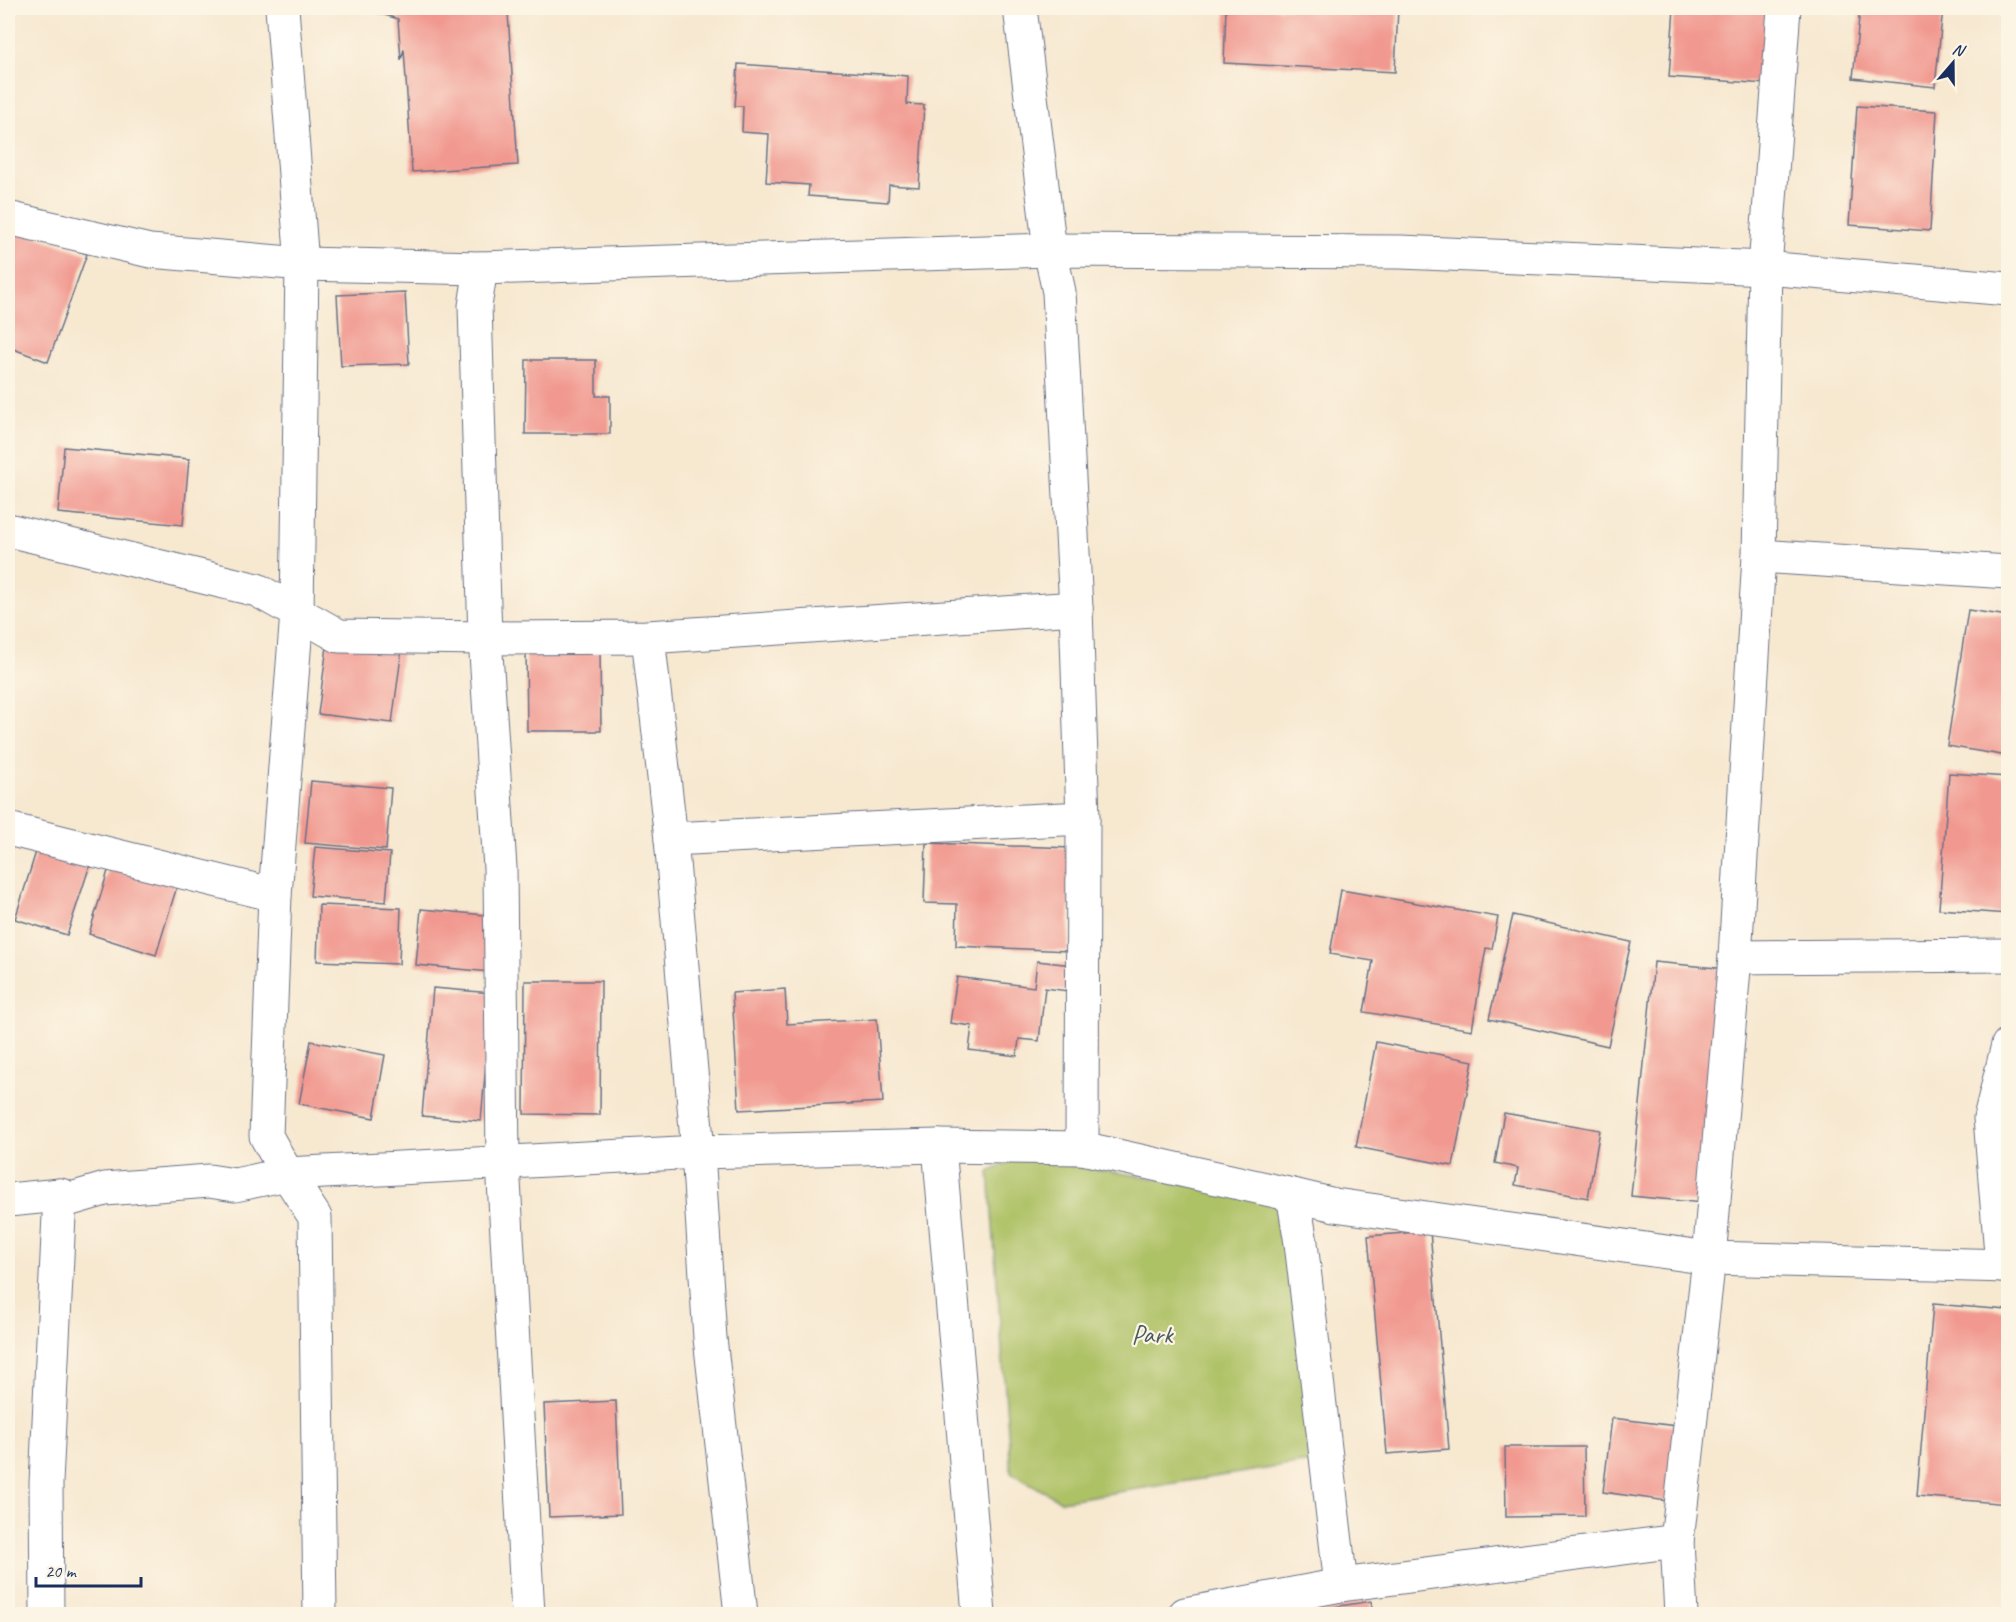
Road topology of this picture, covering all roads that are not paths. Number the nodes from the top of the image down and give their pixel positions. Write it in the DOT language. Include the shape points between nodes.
graph roads {
  1 [pos="282,8"];
  2 [pos="1020,8"];
  3 [pos="1784,8"];
  4 [pos="8,195"];
  5 [pos="8,218"];
  6 [pos="56,229"];
  7 [pos="1050,250"];
  8 [pos="302,264"];
  9 [pos="481,268"];
  10 [pos="1765,268"];
  11 [pos="2008,289"];
  12 [pos="8,530"];
  13 [pos="1759,556"];
  14 [pos="2008,572"];
  15 [pos="1076,608"];
  16 [pos="297,612"];
  17 [pos="648,637"];
  18 [pos="485,638"];
  19 [pos="1083,818"];
  20 [pos="8,829"];
  21 [pos="671,839"];
  22 [pos="275,895"];
  23 [pos="2008,956"];
  24 [pos="1735,957"];
  25 [pos="2008,1045"];
  26 [pos="939,1146"];
  27 [pos="1082,1148"];
  28 [pos="698,1152"];
  29 [pos="503,1163"];
  30 [pos="287,1174"];
  31 [pos="60,1195"];
  32 [pos="1293,1195"];
  33 [pos="8,1200"];
  34 [pos="1709,1257"];
  35 [pos="2006,1266"];
  36 [pos="1677,1541"];
  37 [pos="1341,1586"];
  38 [pos="47,1614"];
  39 [pos="320,1614"];
  40 [pos="528,1614"];
  41 [pos="741,1614"];
  42 [pos="979,1614"];
  43 [pos="1185,1614"];
  44 [pos="1681,1614"];
  1 -- 8 [label="street"];
  2 -- 7 [label="street"];
  3 -- 10 [label="street"];
  4 -- 6 [label="street"];
  5 -- 6 [label="street"];
  6 -- 8 [label="street" via="150,251"];
  7 -- 9 [label="street"];
  7 -- 10 [label="street" via="1401,252"];
  7 -- 15 [label="street" via="1059,292"];
  8 -- 9 [label="street"];
  8 -- 16 [label="street"];
  9 -- 18 [label="street" via="475,306"];
  10 -- 11 [label="street"];
  10 -- 13 [label="street"];
  12 -- 16 [label="street" via="257,590"];
  13 -- 14 [label="street"];
  13 -- 24 [label="street"];
  15 -- 17 [label="street"];
  15 -- 19 [label="street"];
  16 -- 18 [label="street" via="339,636"];
  16 -- 22 [label="street"];
  17 -- 18 [label="street"];
  17 -- 21 [label="street"];
  18 -- 29 [label="street" via="500,868"];
  19 -- 21 [label="street"];
  19 -- 27 [label="street"];
  20 -- 22 [label="street"];
  21 -- 28 [label="street"];
  22 -- 30 [label="street" via="266,1136"];
  23 -- 24 [label="street"];
  24 -- 34 [label="street"];
  25 -- 35 [label="street" via="1990,1118"];
  26 -- 27 [label="street"];
  26 -- 28 [label="street"];
  26 -- 42 [label="street"];
  27 -- 32 [label="street"];
  28 -- 29 [label="street"];
  28 -- 41 [label="street" via="710,1338"];
  29 -- 30 [label="street"];
  29 -- 40 [label="street"];
  30 -- 31 [label="street" via="235,1185 209,1181 105,1189 70,1199"];
  30 -- 39 [label="street" via="315,1217"];
  31 -- 33 [label="street"];
  31 -- 38 [label="street" via="46,1483"];
  32 -- 34 [label="street" via="1335,1205"];
  32 -- 37 [label="street" via="1302,1243"];
  34 -- 35 [label="street"];
  34 -- 36 [label="street"];
  36 -- 37 [label="street"];
  36 -- 44 [label="street"];
  37 -- 43 [label="street"];
}
